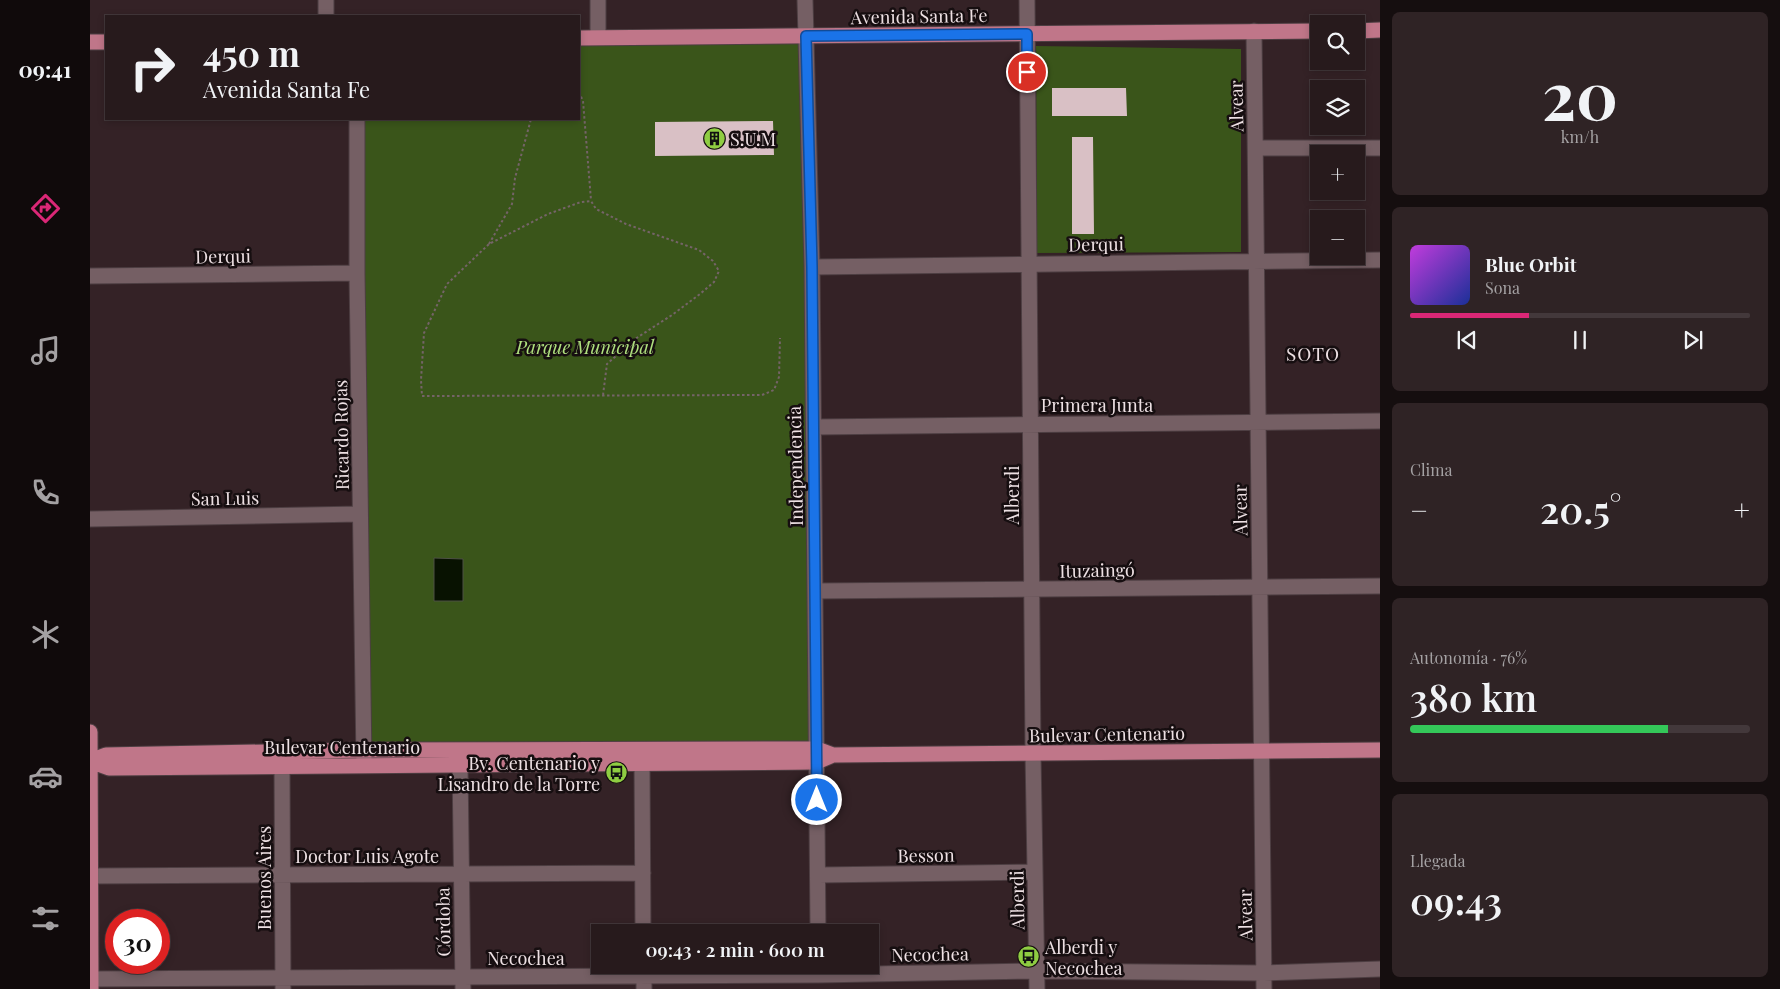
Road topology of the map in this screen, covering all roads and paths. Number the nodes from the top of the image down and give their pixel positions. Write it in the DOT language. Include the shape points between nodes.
graph roads {
  1 [pos="326,0"];
  2 [pos="598,0"];
  3 [pos="805,0"];
  4 [pos="1027,0"];
  5 [pos="326,15"];
  6 [pos="1380,30"];
  7 [pos="1310,31"];
  8 [pos="1365,31"];
  9 [pos="1254,32"];
  10 [pos="1027,34"];
  11 [pos="806,36"];
  12 [pos="598,37"];
  13 [pos="580,38"];
  14 [pos="90,42"];
  15 [pos="105,42"];
  16 [pos="580,94"];
  17 [pos="357,120"];
  18 [pos="531,120"];
  19 [pos="1256,148"];
  20 [pos="1380,148"];
  21 [pos="591,201"];
  22 [pos="489,244"];
  23 [pos="1380,260"];
  24 [pos="1257,261"];
  25 [pos="1030,264"];
  26 [pos="812,267"];
  27 [pos="357,273"];
  28 [pos="90,276"];
  29 [pos="780,338"];
  30 [pos="603,395"];
  31 [pos="1380,422"];
  32 [pos="1258,423"];
  33 [pos="1031,425"];
  34 [pos="814,427"];
  35 [pos="360,514"];
  36 [pos="90,519"];
  37 [pos="1380,586"];
  38 [pos="1260,588"];
  39 [pos="1032,590"];
  40 [pos="815,591"];
  41 [pos="90,732"];
  42 [pos="364,750"];
  43 [pos="1380,750"];
  44 [pos="1262,751"];
  45 [pos="1033,753"];
  46 [pos="817,755"];
  47 [pos="90,761"];
  48 [pos="642,764"];
  49 [pos="460,765"];
  50 [pos="363,766"];
  51 [pos="282,767"];
  52 [pos="1035,872"];
  53 [pos="643,873"];
  54 [pos="461,874"];
  55 [pos="282,875"];
  56 [pos="818,875"];
  57 [pos="91,876"];
  58 [pos="643,924"];
  59 [pos="818,924"];
  60 [pos="91,960"];
  61 [pos="1380,969"];
  62 [pos="1036,971"];
  63 [pos="1264,973"];
  64 [pos="818,976"];
  65 [pos="644,977"];
  66 [pos="283,983"];
  67 [pos="463,983"];
  68 [pos="91,984"];
  69 [pos="1037,989"];
  70 [pos="1264,989"];
  1 -- 5 [label="street"];
  2 -- 12 [label="street"];
  3 -- 11 [label="street, Independencia"];
  4 -- 10 [label="street, Alberdi"];
  6 -- 8 [label="main road"];
  7 -- 9 [label="main road, Avenida Santa Fe"];
  9 -- 10 [label="main road, Avenida Santa Fe"];
  9 -- 19 [label="street, Alvear"];
  10 -- 11 [label="main road, Avenida Santa Fe"];
  10 -- 25 [label="street, Alberdi"];
  11 -- 12 [label="main road, Avenida Santa Fe"];
  11 -- 26 [label="street, Independencia"];
  12 -- 13 [label="main road, Avenida Santa Fe"];
  14 -- 15 [label="main road"];
  16 -- 21 [label="path"];
  17 -- 27 [label="street, Ricardo Rojas"];
  18 -- 22 [label="path" via="515,178 512,204"];
  19 -- 20 [label="street"];
  19 -- 24 [label="street, Alvear"];
  21 -- 22 [label="path" via="548,214"];
  21 -- 30 [label="path" via="596,209 626,224 699,250 713,261 719,271 714,282 700,294 635,339 607,364"];
  22 -- 30 [label="path" via="447,284 424,333 420,380 422,396"];
  23 -- 24 [label="street, Derqui"];
  24 -- 25 [label="street, Derqui"];
  24 -- 32 [label="street, Alvear"];
  25 -- 26 [label="street, Derqui"];
  25 -- 33 [label="street, Alberdi"];
  26 -- 34 [label="street, Independencia"];
  27 -- 28 [label="street, Derqui"];
  27 -- 35 [label="street, Ricardo Rojas"];
  29 -- 30 [label="path" via="779,377 774,390 762,395"];
  31 -- 32 [label="street, Primera Junta"];
  32 -- 33 [label="street, Primera Junta"];
  32 -- 38 [label="street, Alvear"];
  33 -- 34 [label="street, Primera Junta"];
  33 -- 39 [label="street, Alberdi"];
  34 -- 40 [label="street, Independencia"];
  35 -- 36 [label="street, San Luis"];
  35 -- 42 [label="street, Ricardo Rojas"];
  37 -- 38 [label="street, Ituzaingó"];
  38 -- 39 [label="street, Ituzaingó"];
  38 -- 44 [label="street, Alvear"];
  39 -- 40 [label="street, Ituzaingó"];
  39 -- 45 [label="street, Alberdi"];
  40 -- 46 [label="street, Independencia"];
  41 -- 47 [label="main road"];
  42 -- 46 [label="main road, Bulevar Centenario"];
  42 -- 47 [label="main road, Bulevar Centenario" via="106,755"];
  42 -- 50 [label="street, Ricardo Rojas"];
  43 -- 44 [label="main road, Bulevar Centenario"];
  44 -- 45 [label="main road, Bulevar Centenario"];
  44 -- 63 [label="street, Alvear"];
  45 -- 46 [label="main road, Bulevar Centenario"];
  45 -- 52 [label="street, Alberdi"];
  46 -- 48 [label="main road, Bulevar Centenario"];
  46 -- 56 [label="street, Independencia"];
  47 -- 51 [label="main road, Bulevar Centenario" via="108,768"];
  47 -- 57 [label="main road"];
  48 -- 49 [label="main road, Bulevar Centenario"];
  48 -- 53 [label="street"];
  49 -- 50 [label="main road, Bulevar Centenario"];
  49 -- 54 [label="street, Córdoba"];
  50 -- 51 [label="main road, Bulevar Centenario"];
  51 -- 55 [label="street, Buenos Aires"];
  52 -- 56 [label="street, Besson"];
  52 -- 62 [label="street, Alberdi"];
  53 -- 54 [label="street, Doctor Luis Agote"];
  53 -- 58 [label="street"];
  54 -- 55 [label="street, Doctor Luis Agote"];
  54 -- 67 [label="street, Córdoba"];
  55 -- 57 [label="street, Doctor Luis Agote"];
  55 -- 66 [label="street, Buenos Aires"];
  56 -- 59 [label="street, Independencia"];
  57 -- 60 [label="main road"];
  60 -- 68 [label="main road"];
  61 -- 63 [label="street, Necochea"];
  62 -- 63 [label="street, Necochea"];
  62 -- 64 [label="street, Necochea"];
  62 -- 69 [label="street, Alberdi"];
  63 -- 70 [label="street, Alvear"];
  64 -- 65 [label="street, Necochea"];
  65 -- 67 [label="street, Necochea"];
  66 -- 67 [label="street, Necochea"];
  66 -- 68 [label="street, Necochea"];
}
